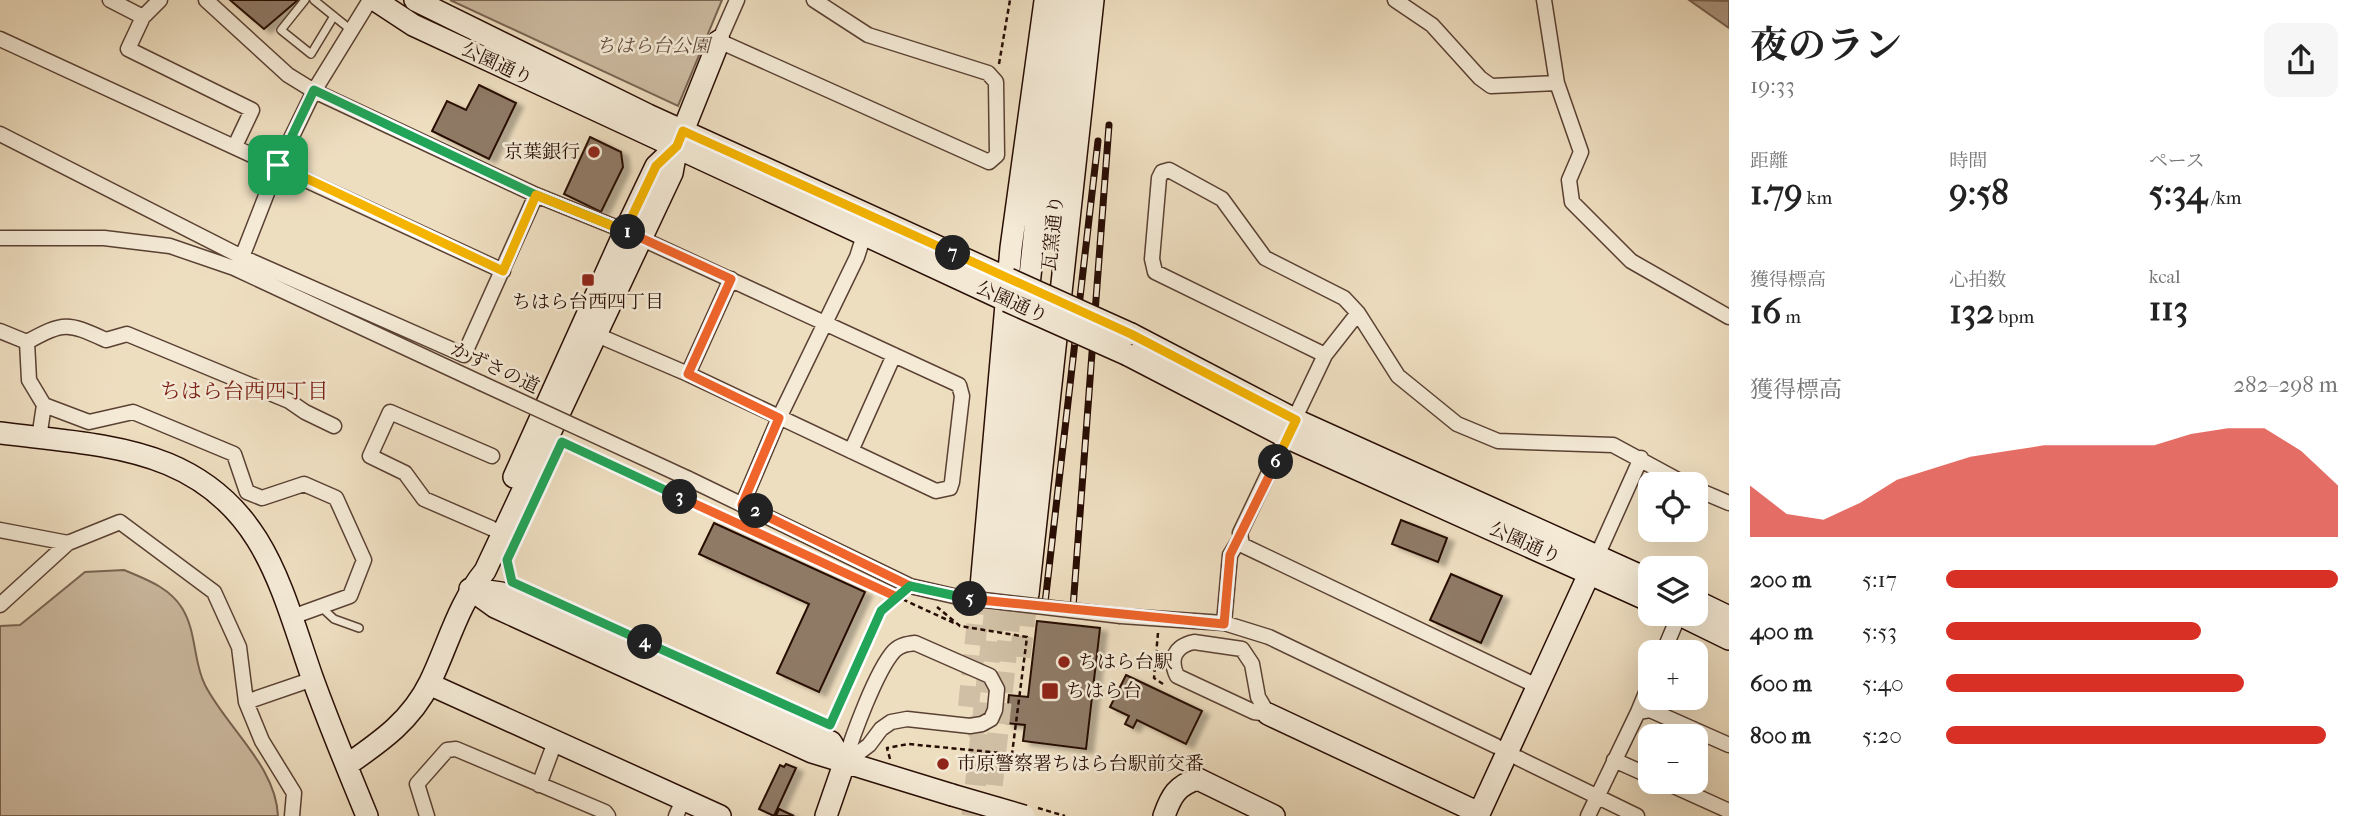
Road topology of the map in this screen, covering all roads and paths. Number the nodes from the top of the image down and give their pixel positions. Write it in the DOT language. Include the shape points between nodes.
graph roads {
  1 [pos="110,0"];
  2 [pos="160,0"];
  3 [pos="206,0"];
  4 [pos="304,0"];
  5 [pos="314,0"];
  6 [pos="372,0"];
  7 [pos="415,0"];
  8 [pos="737,0"];
  9 [pos="814,0"];
  10 [pos="1010,0"];
  11 [pos="1045,0"];
  12 [pos="1059,0"];
  13 [pos="1076,0"];
  14 [pos="1093,0"];
  15 [pos="1544,0"];
  16 [pos="1401,2"];
  17 [pos="334,16"];
  18 [pos="143,17"];
  19 [pos="351,30"];
  20 [pos="0,39"];
  21 [pos="719,41"];
  22 [pos="996,82"];
  23 [pos="1557,83"];
  24 [pos="314,90"];
  25 [pos="0,134"];
  26 [pos="680,138"];
  27 [pos="235,146"];
  28 [pos="278,165"];
  29 [pos="536,195"];
  30 [pos="633,234"];
  31 [pos="864,235"];
  32 [pos="0,238"];
  33 [pos="242,257"];
  34 [pos="503,271"];
  35 [pos="731,279"];
  36 [pos="1009,279"];
  37 [pos="1007,301"];
  38 [pos="1059,313"];
  39 [pos="1358,313"];
  40 [pos="1729,317"];
  41 [pos="824,322"];
  42 [pos="0,331"];
  43 [pos="597,335"];
  44 [pos="27,342"];
  45 [pos="894,355"];
  46 [pos="1325,355"];
  47 [pos="688,374"];
  48 [pos="44,405"];
  49 [pos="779,418"];
  50 [pos="334,426"];
  51 [pos="1292,429"];
  52 [pos="0,433"];
  53 [pos="39,438"];
  54 [pos="562,442"];
  55 [pos="851,451"];
  56 [pos="492,456"];
  57 [pos="1641,458"];
  58 [pos="1665,472"];
  59 [pos="1708,494"];
  60 [pos="1729,503"];
  61 [pos="742,505"];
  62 [pos="491,528"];
  63 [pos="0,530"];
  64 [pos="1240,539"];
  65 [pos="68,542"];
  66 [pos="507,560"];
  67 [pos="1594,564"];
  68 [pos="1638,577"];
  69 [pos="512,582"];
  70 [pos="910,586"];
  71 [pos="470,589"];
  72 [pos="1005,590"];
  73 [pos="1638,593"];
  74 [pos="897,597"];
  75 [pos="0,606"];
  76 [pos="320,606"];
  77 [pos="1708,607"];
  78 [pos="292,617"];
  79 [pos="1729,617"];
  80 [pos="1224,624"];
  81 [pos="960,626"];
  82 [pos="1702,626"];
  83 [pos="359,628"];
  84 [pos="1729,639"];
  85 [pos="1025,656"];
  86 [pos="1032,657"];
  87 [pos="313,679"];
  88 [pos="429,684"];
  89 [pos="1537,686"];
  90 [pos="246,702"];
  91 [pos="1638,712"];
  92 [pos="1268,714"];
  93 [pos="823,722"];
  94 [pos="555,742"];
  95 [pos="1729,745"];
  96 [pos="1496,747"];
  97 [pos="1518,758"];
  98 [pos="890,759"];
  99 [pos="1614,760"];
  100 [pos="844,764"];
  101 [pos="347,765"];
  102 [pos="1638,771"];
  103 [pos="539,785"];
  104 [pos="1691,794"];
  105 [pos="1597,797"];
  106 [pos="680,807"];
  107 [pos="1026,810"];
  108 [pos="1729,811"];
  109 [pos="1478,815"];
  110 [pos="292,816"];
  111 [pos="367,816"];
  112 [pos="427,816"];
  113 [pos="608,816"];
  114 [pos="720,816"];
  115 [pos="826,816"];
  116 [pos="1065,816"];
  117 [pos="1164,816"];
  118 [pos="1274,816"];
  119 [pos="1588,816"];
  120 [pos="1637,816"];
  1 -- 18 [label="street"];
  2 -- 18 [label="street"];
  3 -- 24 [label="street" via="288,75"];
  4 -- 17 [label="lane" via="281,30 311,54"];
  5 -- 17 [label="lane"];
  6 -- 19 [label="street"];
  6 -- 26 [label="street, 公園通り" via="413,25"];
  7 -- 26 [label="street, 公園通り"];
  8 -- 21 [label="street"];
  9 -- 22 [label="street" via="867,34 988,73"];
  10 -- 22 [label="path"];
  11 -- 36 [label="street"];
  12 -- 72 [label="street, 瓦窯通り"];
  13 -- 72 [label="street, 瓦窯通り"];
  14 -- 38 [label="street"];
  15 -- 23 [label="street"];
  16 -- 23 [label="street" via="1432,24 1491,86"];
  17 -- 19 [label="lane"];
  18 -- 27 [label="street" via="128,49 252,110"];
  19 -- 24 [label="street"];
  20 -- 27 [label="street"];
  21 -- 22 [label="street" via="989,162 997,155"];
  21 -- 26 [label="street"];
  23 -- 40 [label="street" via="1581,152 1569,180 1572,202 1631,261"];
  24 -- 28 [label="street"];
  24 -- 29 [label="street"];
  25 -- 33 [label="street"];
  26 -- 30 [label="street" via="656,166"];
  26 -- 31 [label="street, 公園通り"];
  26 -- 36 [label="street, 公園通り"];
  27 -- 28 [label="street"];
  28 -- 33 [label="street"];
  28 -- 34 [label="street"];
  29 -- 30 [label="street"];
  29 -- 34 [label="street"];
  30 -- 35 [label="street"];
  30 -- 43 [label="street"];
  30 -- 62 [label="street"];
  31 -- 37 [label="street, 公園通り"];
  31 -- 41 [label="street"];
  32 -- 61 [label="street, かずさの道, bridge" via="104,239 170,246 234,268"];
  33 -- 34 [label="street" via="464,355"];
  35 -- 41 [label="street"];
  35 -- 47 [label="street"];
  36 -- 37 [label="street"];
  36 -- 38 [label="street, 公園通り, bridge"];
  37 -- 38 [label="street, 公園通り, bridge"];
  37 -- 72 [label="street"];
  38 -- 51 [label="street, 公園通り, bridge" via="1130,344"];
  38 -- 72 [label="street"];
  39 -- 46 [label="street"];
  39 -- 46 [label="street" via="1343,298 1265,258 1222,199 1169,170 1158,178 1155,272"];
  39 -- 57 [label="street" via="1398,376 1457,424 1498,441 1613,445"];
  41 -- 45 [label="street"];
  41 -- 49 [label="street"];
  42 -- 44 [label="street"];
  43 -- 47 [label="street"];
  43 -- 71 [label="street" via="485,571"];
  44 -- 48 [label="street" via="29,380"];
  44 -- 50 [label="street" via="71,324 106,340 127,334 289,401"];
  45 -- 55 [label="street"];
  45 -- 55 [label="street" via="961,390 950,488 936,491"];
  46 -- 51 [label="street"];
  47 -- 49 [label="street"];
  48 -- 53 [label="street"];
  48 -- 76 [label="street" via="89,422 133,412 234,454 247,492 262,498 304,484 336,498 364,560 350,596"];
  49 -- 55 [label="street"];
  49 -- 61 [label="street"];
  51 -- 64 [label="street"];
  51 -- 67 [label="street, 公園通り"];
  52 -- 53 [label="street"];
  53 -- 78 [label="street" via="126,452 168,464 203,484 231,505 256,536 273,563"];
  54 -- 74 [label="path"];
  56 -- 62 [label="street" via="390,412 370,456 405,473 424,499"];
  57 -- 58 [label="street"];
  57 -- 67 [label="street"];
  59 -- 60 [label="street"];
  61 -- 70 [label="street, かずさの道"];
  62 -- 71 [label="street" via="472,569"];
  63 -- 65 [label="street"];
  64 -- 80 [label="street" via="1230,555"];
  64 -- 89 [label="street" via="1248,550"];
  65 -- 75 [label="street"];
  65 -- 90 [label="street" via="120,522 214,592 239,647"];
  66 -- 69 [label="path"];
  67 -- 68 [label="street, 公園通り"];
  67 -- 73 [label="street, 公園通り"];
  67 -- 89 [label="street"];
  70 -- 74 [label="path"];
  70 -- 80 [label="street, かずさの道, bridge" via="958,597"];
  70 -- 81 [label="path"];
  71 -- 88 [label="street"];
  71 -- 100 [label="street" via="495,607"];
  74 -- 81 [label="path"];
  74 -- 93 [label="path" via="881,611 830,725"];
  76 -- 78 [label="street"];
  76 -- 83 [label="lane" via="334,620"];
  77 -- 79 [label="street"];
  78 -- 87 [label="street"];
  80 -- 96 [label="street, かずさの道" via="1269,637"];
  81 -- 85 [label="path" via="1027,636"];
  82 -- 84 [label="street"];
  85 -- 86 [label="path"];
  85 -- 98 [label="path" via="1012,754 908,744 887,748"];
  87 -- 90 [label="street"];
  87 -- 101 [label="street"];
  88 -- 94 [label="street"];
  88 -- 101 [label="street" via="396,730"];
  89 -- 109 [label="street"];
  90 -- 110 [label="street" via="262,741 294,793"];
  91 -- 95 [label="street" via="1650,710"];
  91 -- 99 [label="street"];
  92 -- 92 [label="street" via="1254,712 1177,676 1172,660 1177,650 1194,642 1242,649 1252,664 1254,687"];
  92 -- 109 [label="street"];
  94 -- 103 [label="street"];
  94 -- 106 [label="street"];
  97 -- 105 [label="street"];
  99 -- 102 [label="street"];
  99 -- 105 [label="street"];
  100 -- 100 [label="street" via="882,673 900,647 925,645 983,671 994,682 995,710 982,724 891,722"];
  100 -- 107 [label="street, bridge" via="952,795"];
  100 -- 115 [label="street"];
  101 -- 111 [label="street"];
  103 -- 112 [label="street" via="456,749 447,750 416,784"];
  103 -- 113 [label="street"];
  104 -- 108 [label="street"];
  105 -- 119 [label="street"];
  105 -- 120 [label="street"];
  106 -- 114 [label="street"];
  107 -- 116 [label="path"];
  117 -- 118 [label="street" via="1171,797 1184,783 1198,779"];
}
